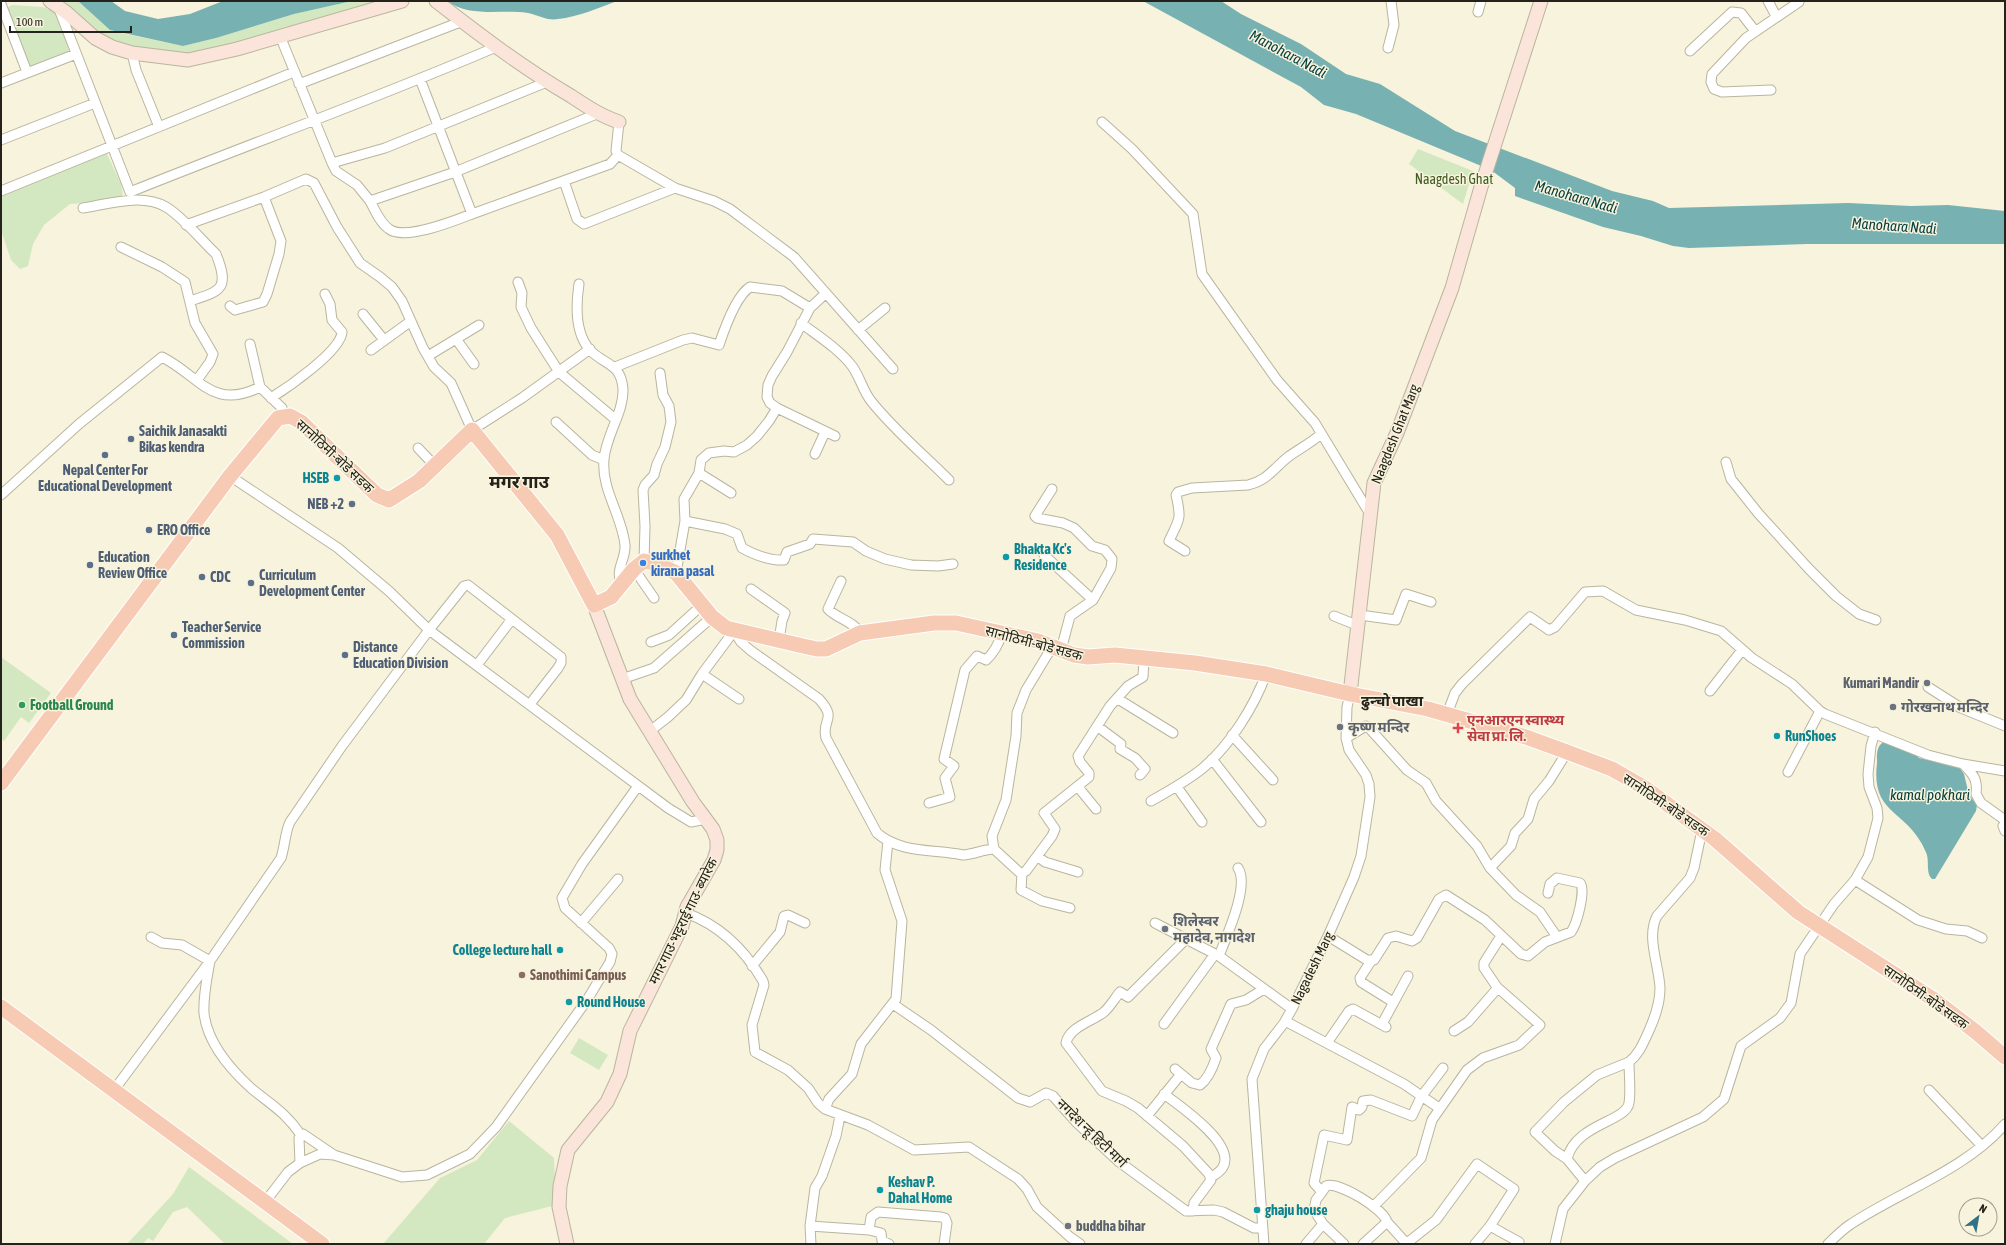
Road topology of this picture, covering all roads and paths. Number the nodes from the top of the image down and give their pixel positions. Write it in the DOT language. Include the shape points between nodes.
graph roads {
  1 [pos="402,1"];
  2 [pos="436,1"];
  3 [pos="1391,1"];
  4 [pos="1481,1"];
  5 [pos="1541,1"];
  6 [pos="1768,1"];
  7 [pos="1799,2"];
  8 [pos="54,3"];
  9 [pos="1,4"];
  10 [pos="1478,12"];
  11 [pos="1776,16"];
  12 [pos="463,22"];
  13 [pos="5,27"];
  14 [pos="1755,31"];
  15 [pos="280,36"];
  16 [pos="496,47"];
  17 [pos="1388,48"];
  18 [pos="1690,51"];
  19 [pos="132,53"];
  20 [pos="76,54"];
  21 [pos="27,72"];
  22 [pos="294,72"];
  23 [pos="420,79"];
  24 [pos="547,82"];
  25 [pos="1,83"];
  26 [pos="300,84"];
  27 [pos="1770,90"];
  28 [pos="95,103"];
  29 [pos="599,113"];
  30 [pos="313,119"];
  31 [pos="619,122"];
  32 [pos="1102,122"];
  33 [pos="438,126"];
  34 [pos="159,127"];
  35 [pos="1,140"];
  36 [pos="112,146"];
  37 [pos="618,155"];
  38 [pos="332,163"];
  39 [pos="455,172"];
  40 [pos="564,181"];
  41 [pos="675,188"];
  42 [pos="1,191"];
  43 [pos="132,197"];
  44 [pos="264,197"];
  45 [pos="370,201"];
  46 [pos="83,208"];
  47 [pos="472,214"];
  48 [pos="186,225"];
  49 [pos="121,247"];
  50 [pos="518,282"];
  51 [pos="579,284"];
  52 [pos="326,294"];
  53 [pos="825,294"];
  54 [pos="190,301"];
  55 [pos="230,306"];
  56 [pos="810,308"];
  57 [pos="885,308"];
  58 [pos="363,314"];
  59 [pos="411,320"];
  60 [pos="801,323"];
  61 [pos="479,325"];
  62 [pos="858,330"];
  63 [pos="456,339"];
  64 [pos="384,340"];
  65 [pos="250,344"];
  66 [pos="590,349"];
  67 [pos="371,350"];
  68 [pos="428,356"];
  69 [pos="474,364"];
  70 [pos="615,367"];
  71 [pos="893,370"];
  72 [pos="559,372"];
  73 [pos="660,373"];
  74 [pos="196,380"];
  75 [pos="260,387"];
  76 [pos="271,398"];
  77 [pos="776,408"];
  78 [pos="284,416"];
  79 [pos="615,418"];
  80 [pos="556,422"];
  81 [pos="472,430"];
  82 [pos="825,432"];
  83 [pos="1321,434"];
  84 [pos="835,436"];
  85 [pos="418,448"];
  86 [pos="816,454"];
  87 [pos="604,460"];
  88 [pos="1726,462"];
  89 [pos="435,466"];
  90 [pos="698,472"];
  91 [pos="230,476"];
  92 [pos="949,480"];
  93 [pos="1052,489"];
  94 [pos="731,494"];
  95 [pos="1,495"];
  96 [pos="1370,514"];
  97 [pos="685,521"];
  98 [pos="1185,551"];
  99 [pos="1044,555"];
  100 [pos="953,564"];
  101 [pos="639,565"];
  102 [pos="676,573"];
  103 [pos="841,581"];
  104 [pos="622,585"];
  105 [pos="751,589"];
  106 [pos="654,598"];
  107 [pos="1093,600"];
  108 [pos="1431,602"];
  109 [pos="594,605"];
  110 [pos="702,605"];
  111 [pos="1334,616"];
  112 [pos="712,617"];
  113 [pos="512,619"];
  114 [pos="1359,620"];
  115 [pos="1876,620"];
  116 [pos="429,630"];
  117 [pos="734,631"];
  118 [pos="860,633"];
  119 [pos="1002,633"];
  120 [pos="779,640"];
  121 [pos="651,642"];
  122 [pos="1057,649"];
  123 [pos="1742,650"];
  124 [pos="1144,658"];
  125 [pos="477,665"];
  126 [pos="702,674"];
  127 [pos="1266,674"];
  128 [pos="622,679"];
  129 [pos="1928,688"];
  130 [pos="1710,691"];
  131 [pos="1350,694"];
  132 [pos="739,699"];
  133 [pos="1118,699"];
  134 [pos="530,704"];
  135 [pos="1820,711"];
  136 [pos="1447,714"];
  137 [pos="1098,726"];
  138 [pos="2005,726"];
  139 [pos="650,731"];
  140 [pos="1875,732"];
  141 [pos="1173,733"];
  142 [pos="1232,735"];
  143 [pos="1346,738"];
  144 [pos="1567,752"];
  145 [pos="1212,759"];
  146 [pos="1963,764"];
  147 [pos="2005,771"];
  148 [pos="1788,772"];
  149 [pos="1140,775"];
  150 [pos="1273,780"];
  151 [pos="1,783"];
  152 [pos="638,786"];
  153 [pos="1078,787"];
  154 [pos="1176,787"];
  155 [pos="1151,801"];
  156 [pos="929,803"];
  157 [pos="1096,809"];
  158 [pos="706,819"];
  159 [pos="2005,820"];
  160 [pos="1202,822"];
  161 [pos="1261,822"];
  162 [pos="2005,824"];
  163 [pos="1702,830"];
  164 [pos="2005,831"];
  165 [pos="888,841"];
  166 [pos="994,849"];
  167 [pos="1037,856"];
  168 [pos="1238,868"];
  169 [pos="1490,868"];
  170 [pos="1078,872"];
  171 [pos="1022,873"];
  172 [pos="618,879"];
  173 [pos="1854,880"];
  174 [pos="1548,893"];
  175 [pos="1070,908"];
  176 [pos="686,913"];
  177 [pos="581,923"];
  178 [pos="805,923"];
  179 [pos="1155,923"];
  180 [pos="1819,925"];
  181 [pos="1328,936"];
  182 [pos="1501,936"];
  183 [pos="151,937"];
  184 [pos="1557,937"];
  185 [pos="1982,938"];
  186 [pos="1186,939"];
  187 [pos="1217,955"];
  188 [pos="210,961"];
  189 [pos="1371,961"];
  190 [pos="752,966"];
  191 [pos="1408,976"];
  192 [pos="1497,987"];
  193 [pos="1264,989"];
  194 [pos="1393,1002"];
  195 [pos="893,1004"];
  196 [pos="1,1007"];
  197 [pos="1292,1009"];
  198 [pos="1285,1021"];
  199 [pos="1164,1024"];
  200 [pos="1454,1031"];
  201 [pos="1327,1043"];
  202 [pos="2005,1057"];
  203 [pos="1629,1062"];
  204 [pos="1443,1068"];
  205 [pos="114,1090"];
  206 [pos="1929,1090"];
  207 [pos="1164,1094"];
  208 [pos="1421,1096"];
  209 [pos="1439,1108"];
  210 [pos="825,1109"];
  211 [pos="840,1116"];
  212 [pos="1147,1116"];
  213 [pos="2005,1124"];
  214 [pos="301,1135"];
  215 [pos="1982,1146"];
  216 [pos="334,1155"];
  217 [pos="1567,1159"];
  218 [pos="300,1163"];
  219 [pos="1211,1177"];
  220 [pos="1585,1181"];
  221 [pos="1322,1192"];
  222 [pos="265,1202"];
  223 [pos="1374,1206"];
  224 [pos="1193,1211"];
  225 [pos="1387,1222"];
  226 [pos="1323,1224"];
  227 [pos="810,1226"];
  228 [pos="1490,1226"];
  229 [pos="1262,1228"];
  230 [pos="869,1230"];
  231 [pos="322,1244"];
  232 [pos="567,1244"];
  233 [pos="811,1244"];
  234 [pos="889,1244"];
  235 [pos="944,1244"];
  236 [pos="1080,1244"];
  237 [pos="1264,1244"];
  238 [pos="1306,1244"];
  239 [pos="1344,1244"];
  240 [pos="1363,1244"];
  241 [pos="1407,1244"];
  242 [pos="1475,1244"];
  243 [pos="1518,1244"];
  244 [pos="1556,1244"];
  245 [pos="1828,1244"];
  1 -- 15 [label="street"];
  2 -- 12 [label="street"];
  3 -- 17 [label="street" via="1394,25"];
  4 -- 10 [label="street"];
  5 -- 96 [label="street, Naagdesh Ghat Marg" via="1435,337 1397,433 1377,473"];
  6 -- 11 [label="street"];
  7 -- 11 [label="street"];
  8 -- 19 [label="street" via="95,38"];
  8 -- 20 [label="street" via="64,17"];
  9 -- 13 [label="street"];
  11 -- 14 [label="street"];
  12 -- 16 [label="street"];
  12 -- 26 [label="street"];
  13 -- 21 [label="street"];
  14 -- 18 [label="street" via="1741,13 1732,12"];
  14 -- 27 [label="street" via="1712,74 1711,82 1714,89 1722,92"];
  15 -- 19 [label="street" via="188,60"];
  15 -- 22 [label="street"];
  16 -- 23 [label="street"];
  16 -- 24 [label="street"];
  19 -- 34 [label="street" via="136,70"];
  20 -- 21 [label="street"];
  20 -- 28 [label="street"];
  21 -- 25 [label="street"];
  22 -- 26 [label="street"];
  22 -- 34 [label="street"];
  23 -- 30 [label="street"];
  23 -- 33 [label="street"];
  24 -- 29 [label="street"];
  24 -- 33 [label="street"];
  26 -- 30 [label="street"];
  28 -- 35 [label="street"];
  28 -- 36 [label="street"];
  29 -- 31 [label="street"];
  29 -- 39 [label="street"];
  30 -- 38 [label="street"];
  30 -- 43 [label="street"];
  31 -- 37 [label="street" via="616,151"];
  32 -- 83 [label="street" via="1132,149 1192,214 1202,274 1277,380 1315,423"];
  33 -- 38 [label="street" via="385,148"];
  33 -- 39 [label="street"];
  34 -- 36 [label="street"];
  36 -- 42 [label="street"];
  36 -- 43 [label="street"];
  37 -- 40 [label="street" via="610,164"];
  37 -- 41 [label="street"];
  38 -- 45 [label="street" via="336,170 357,185"];
  39 -- 45 [label="street"];
  39 -- 47 [label="street"];
  40 -- 41 [label="street" via="577,220 584,224"];
  40 -- 47 [label="street"];
  41 -- 53 [label="street" via="730,209 794,257"];
  43 -- 46 [label="street"];
  43 -- 48 [label="street" via="159,204 173,212"];
  44 -- 48 [label="street"];
  44 -- 55 [label="street" via="281,241 267,294 258,305 235,310"];
  44 -- 59 [label="street" via="306,179 314,183 352,253 360,263 392,287"];
  45 -- 47 [label="street" via="382,222 397,233 434,226"];
  48 -- 54 [label="street" via="216,254 222,283 215,292"];
  49 -- 54 [label="street" via="180,277 185,282"];
  50 -- 72 [label="street" via="522,293 522,307 531,328"];
  51 -- 66 [label="street" via="579,322"];
  52 -- 76 [label="street" via="332,320 342,332 341,337 335,347 315,366"];
  53 -- 56 [label="street"];
  53 -- 62 [label="street"];
  54 -- 74 [label="street" via="196,323 213,354"];
  56 -- 60 [label="street"];
  56 -- 70 [label="street" via="782,291 750,287 740,299 719,346 692,338"];
  57 -- 62 [label="street"];
  58 -- 64 [label="street"];
  59 -- 64 [label="street"];
  59 -- 68 [label="street"];
  60 -- 77 [label="street" via="768,385 770,403"];
  60 -- 92 [label="street" via="840,353 852,366 872,402"];
  61 -- 63 [label="street"];
  62 -- 71 [label="street"];
  63 -- 68 [label="street"];
  63 -- 69 [label="street"];
  64 -- 67 [label="street"];
  65 -- 75 [label="street"];
  66 -- 70 [label="street"];
  66 -- 72 [label="street"];
  68 -- 81 [label="street" via="434,367 451,383"];
  70 -- 79 [label="street" via="623,389 622,404"];
  72 -- 79 [label="street"];
  72 -- 81 [label="street"];
  73 -- 101 [label="street" via="671,422 654,475 643,490 645,526"];
  74 -- 75 [label="street" via="213,392 230,396 242,395"];
  74 -- 95 [label="street" via="166,359 159,358 79,424"];
  75 -- 76 [label="street"];
  76 -- 78 [label="street" via="282,408"];
  77 -- 82 [label="street"];
  77 -- 90 [label="street" via="757,436 734,452 709,453 701,460"];
  78 -- 89 [label="main road, सानोठिमी-बोडे सडक" via="301,422 383,498 389,500 419,481"];
  78 -- 91 [label="main road, सानोठिमी-बोडे सडक" via="273,422"];
  79 -- 87 [label="street" via="606,444"];
  80 -- 87 [label="street" via="592,455"];
  81 -- 89 [label="main road, सानोठिमी-बोडे सडक"];
  81 -- 109 [label="main road" via="557,535"];
  82 -- 84 [label="street"];
  82 -- 86 [label="street"];
  83 -- 96 [label="street"];
  83 -- 98 [label="street" via="1256,483 1192,488 1178,492 1176,495 1180,510 1179,523 1169,542"];
  85 -- 89 [label="street"];
  87 -- 104 [label="street" via="607,488 624,539 625,548 618,573"];
  88 -- 115 [label="street" via="1731,479 1758,513 1809,568 1836,596 1859,614"];
  90 -- 94 [label="street"];
  90 -- 97 [label="street" via="684,500"];
  91 -- 116 [label="street" via="338,548 390,592"];
  91 -- 151 [label="main road, सानोठिमी-बोडे सडक"];
  93 -- 107 [label="street" via="1035,516 1074,528 1092,546 1105,550 1112,559"];
  96 -- 114 [label="street, Naagdesh Ghat Marg"];
  97 -- 100 [label="street" via="737,534 742,548 757,556 773,560 784,560 787,552 810,544 813,539 853,542 885,559 911,565"];
  97 -- 102 [label="street"];
  99 -- 107 [label="street"];
  101 -- 102 [label="main road, सानोठिमी-बोडे सडक" via="658,564"];
  101 -- 104 [label="main road"];
  101 -- 106 [label="street"];
  102 -- 110 [label="main road, सानोठिमी-बोडे सडक"];
  103 -- 118 [label="street" via="828,609 857,627"];
  104 -- 109 [label="main road" via="611,597"];
  105 -- 120 [label="street" via="785,614"];
  107 -- 122 [label="street" via="1070,616"];
  108 -- 114 [label="street" via="1406,594 1396,620"];
  109 -- 128 [label="street, मगर गाउ-भट्टराई गाउ- ब्यारेक"];
  110 -- 112 [label="main road, सानोठिमी-बोडे सडक"];
  110 -- 121 [label="street" via="668,635"];
  111 -- 114 [label="street"];
  112 -- 117 [label="main road, सानोठिमी-बोडे सडक"];
  112 -- 128 [label="street" via="654,668"];
  113 -- 116 [label="street" via="468,585 464,586"];
  113 -- 125 [label="street"];
  113 -- 134 [label="street" via="561,657 558,668"];
  114 -- 131 [label="street, Naagdesh Ghat Marg"];
  116 -- 125 [label="street"];
  116 -- 188 [label="street" via="342,746 290,822 281,858"];
  117 -- 120 [label="main road, सानोठिमी-बोडे सडक"];
  117 -- 126 [label="street"];
  117 -- 165 [label="street" via="750,650 826,706 829,718 824,733 826,738 877,833"];
  118 -- 119 [label="main road, सानोठिमी-बोडे सडक" via="934,623 956,623"];
  118 -- 120 [label="main road, सानोठिमी-बोडे सडक" via="826,648 817,649"];
  119 -- 122 [label="main road, सानोठिमी-बोडे सडक" via="1038,641"];
  119 -- 156 [label="street" via="1000,642 990,657 986,660 977,656 965,670 944,759 954,766 945,778 950,797"];
  122 -- 124 [label="main road, सानोठिमी-बोडे सडक" via="1088,657 1115,655"];
  122 -- 166 [label="street" via="1026,690 1017,713 1007,794 992,836"];
  123 -- 130 [label="street"];
  123 -- 135 [label="street" via="1792,684"];
  123 -- 136 [label="street" via="1728,636 1711,626 1636,610 1603,592 1585,592 1555,627 1549,630 1530,617 1462,684 1455,693"];
  124 -- 127 [label="main road, सानोठिमी-बोडे सडक"];
  124 -- 133 [label="street" via="1144,677 1128,686"];
  125 -- 134 [label="street"];
  126 -- 132 [label="street"];
  126 -- 139 [label="street" via="679,708"];
  127 -- 131 [label="main road, सानोठिमी-बोडे सडक"];
  127 -- 142 [label="street" via="1256,698"];
  128 -- 139 [label="street, मगर गाउ-भट्टराई गाउ- ब्यारेक" via="630,699"];
  129 -- 138 [label="street" via="1961,708"];
  131 -- 136 [label="main road, सानोठिमी-बोडे सडक"];
  131 -- 143 [label="street, Nagadesh Marg"];
  133 -- 137 [label="street"];
  133 -- 141 [label="street"];
  134 -- 152 [label="street"];
  135 -- 140 [label="street"];
  135 -- 148 [label="street"];
  136 -- 144 [label="main road, सानोठिमी-बोडे सडक"];
  137 -- 149 [label="street" via="1121,744 1120,749 1136,758 1145,769"];
  137 -- 153 [label="street" via="1078,756 1078,760 1090,775"];
  139 -- 158 [label="street, मगर गाउ-भट्टराई गाउ- ब्यारेक"];
  140 -- 146 [label="street" via="1928,755"];
  140 -- 173 [label="street" via="1868,774 1878,818 1868,857"];
  142 -- 145 [label="street"];
  142 -- 150 [label="street"];
  143 -- 169 [label="street" via="1366,726 1407,770 1426,783 1436,801 1477,846"];
  143 -- 181 [label="street, Nagadesh Marg" via="1349,750 1366,775 1370,797 1357,870"];
  144 -- 163 [label="main road, सानोठिमी-बोडे सडक" via="1612,769 1645,788"];
  144 -- 169 [label="street" via="1534,799 1528,818 1515,833 1511,846"];
  145 -- 154 [label="street"];
  145 -- 161 [label="street"];
  146 -- 147 [label="street"];
  146 -- 159 [label="street" via="1972,773 1977,784 1976,794 1981,803"];
  152 -- 158 [label="street" via="691,822"];
  152 -- 177 [label="street" via="582,864 562,898 565,908"];
  153 -- 157 [label="street"];
  153 -- 167 [label="street" via="1044,814 1055,829"];
  154 -- 155 [label="street"];
  154 -- 160 [label="street"];
  158 -- 176 [label="street, मगर गाउ-भट्टराई गाउ- ब्यारेक" via="717,840 717,850 714,860 687,906"];
  162 -- 164 [label="street"];
  163 -- 180 [label="main road, सानोठिमी-बोडे सडक" via="1798,912"];
  163 -- 203 [label="street" via="1690,878 1654,922 1653,934 1660,989 1656,1016 1637,1056"];
  165 -- 166 [label="street" via="905,847 963,856"];
  165 -- 195 [label="street" via="885,870 903,929 899,947 897,994"];
  166 -- 171 [label="street"];
  167 -- 170 [label="street" via="1045,862"];
  167 -- 171 [label="street"];
  168 -- 187 [label="street" via="1242,874 1241,893"];
  169 -- 184 [label="street" via="1516,896 1540,912"];
  171 -- 175 [label="street" via="1021,890 1042,901"];
  172 -- 177 [label="street"];
  173 -- 180 [label="street"];
  173 -- 185 [label="street" via="1918,920 1946,929 1968,931"];
  174 -- 184 [label="street" via="1550,884 1557,878 1580,883 1583,889 1572,932"];
  176 -- 190 [label="street" via="730,938"];
  176 -- 232 [label="street, मगर गाउ-भट्टराई गाउ- ब्यारेक" via="630,1031 620,1074 607,1102 568,1150 560,1186 559,1207"];
  177 -- 216 [label="street" via="609,948 612,954 610,962 588,1000 501,1121 470,1154 427,1175 402,1177"];
  178 -- 190 [label="street" via="788,915 784,916 780,932"];
  179 -- 186 [label="street"];
  180 -- 202 [label="main road, सानोठिमी-बोडे सडक" via="1933,999"];
  180 -- 220 [label="street" via="1800,954 1791,1003 1780,1018 1741,1046 1724,1099 1704,1117 1615,1158"];
  181 -- 189 [label="street"];
  181 -- 197 [label="street, Nagadesh Marg"];
  182 -- 184 [label="street" via="1525,956"];
  182 -- 189 [label="street" via="1485,920 1446,895 1439,899 1416,938 1412,941 1396,936 1388,938"];
  182 -- 192 [label="street" via="1484,963 1484,968"];
  183 -- 188 [label="street" via="162,943 182,945"];
  186 -- 187 [label="street"];
  186 -- 212 [label="street" via="1128,997 1120,992 1105,1012 1084,1023 1066,1041 1067,1046 1102,1091 1132,1104"];
  187 -- 193 [label="street"];
  187 -- 199 [label="street"];
  188 -- 205 [label="street"];
  188 -- 214 [label="street" via="204,1013 214,1042 236,1074 286,1115"];
  189 -- 194 [label="street" via="1360,978 1361,982"];
  190 -- 210 [label="street" via="764,985 752,1025 755,1052 793,1074"];
  191 -- 194 [label="street"];
  192 -- 200 [label="street" via="1481,1009"];
  192 -- 209 [label="street" via="1540,1025 1519,1045 1483,1058 1467,1070"];
  193 -- 197 [label="street"];
  193 -- 207 [label="street" via="1246,1000 1231,1004 1211,1049 1216,1058 1204,1082 1196,1085 1178,1071"];
  194 -- 201 [label="street" via="1384,1026 1353,1009"];
  195 -- 210 [label="street" via="861,1044 852,1074 829,1099"];
  195 -- 224 [label="street, नगदेश न्हू हिटी मार्ग" via="931,1030 1018,1098 1030,1102 1046,1094 1053,1096 1077,1124 1118,1161 1186,1210"];
  196 -- 205 [label="main road"];
  197 -- 198 [label="street, Nagadesh Marg"];
  198 -- 201 [label="street"];
  198 -- 229 [label="street, Nagadesh Marg" via="1264,1049 1252,1079"];
  201 -- 208 [label="street" via="1404,1084"];
  203 -- 217 [label="street" via="1629,1104 1622,1114 1582,1135 1569,1152"];
  203 -- 217 [label="street" via="1597,1075 1564,1102 1535,1132"];
  204 -- 208 [label="street"];
  205 -- 222 [label="main road"];
  206 -- 215 [label="street"];
  207 -- 212 [label="street"];
  207 -- 219 [label="street" via="1205,1126 1223,1152 1223,1168"];
  208 -- 209 [label="street"];
  208 -- 221 [label="street" via="1412,1116 1371,1100 1363,1102 1360,1110 1352,1107 1347,1140 1324,1135 1314,1183"];
  209 -- 223 [label="street" via="1421,1158"];
  210 -- 211 [label="street"];
  211 -- 227 [label="street" via="836,1136 815,1188"];
  211 -- 236 [label="street" via="868,1125 914,1150 969,1146 1018,1179 1037,1207"];
  212 -- 219 [label="street" via="1183,1146"];
  213 -- 215 [label="street"];
  214 -- 216 [label="street"];
  214 -- 218 [label="street"];
  215 -- 245 [label="street" via="1959,1162 1850,1224"];
  216 -- 218 [label="street" via="320,1154"];
  217 -- 220 [label="street"];
  218 -- 222 [label="street" via="288,1172"];
  219 -- 224 [label="street" via="1194,1203"];
  220 -- 244 [label="street" via="1563,1210"];
  221 -- 223 [label="street" via="1326,1186 1332,1185"];
  221 -- 226 [label="street" via="1316,1200 1314,1210"];
  222 -- 231 [label="main road"];
  223 -- 225 [label="street"];
  224 -- 229 [label="street, नगदेश न्हू हिटी मार्ग" via="1223,1212 1254,1228"];
  225 -- 240 [label="street"];
  225 -- 241 [label="street"];
  226 -- 238 [label="street"];
  226 -- 239 [label="street"];
  227 -- 230 [label="street"];
  227 -- 233 [label="street"];
  228 -- 241 [label="street" via="1514,1189 1477,1164 1436,1220"];
  228 -- 242 [label="street"];
  228 -- 243 [label="street" via="1519,1242"];
  229 -- 237 [label="street, Nagadesh Marg"];
  230 -- 234 [label="street" via="882,1234 882,1241"];
  230 -- 235 [label="street" via="871,1217 878,1212 941,1217 945,1218 947,1223"];
}
